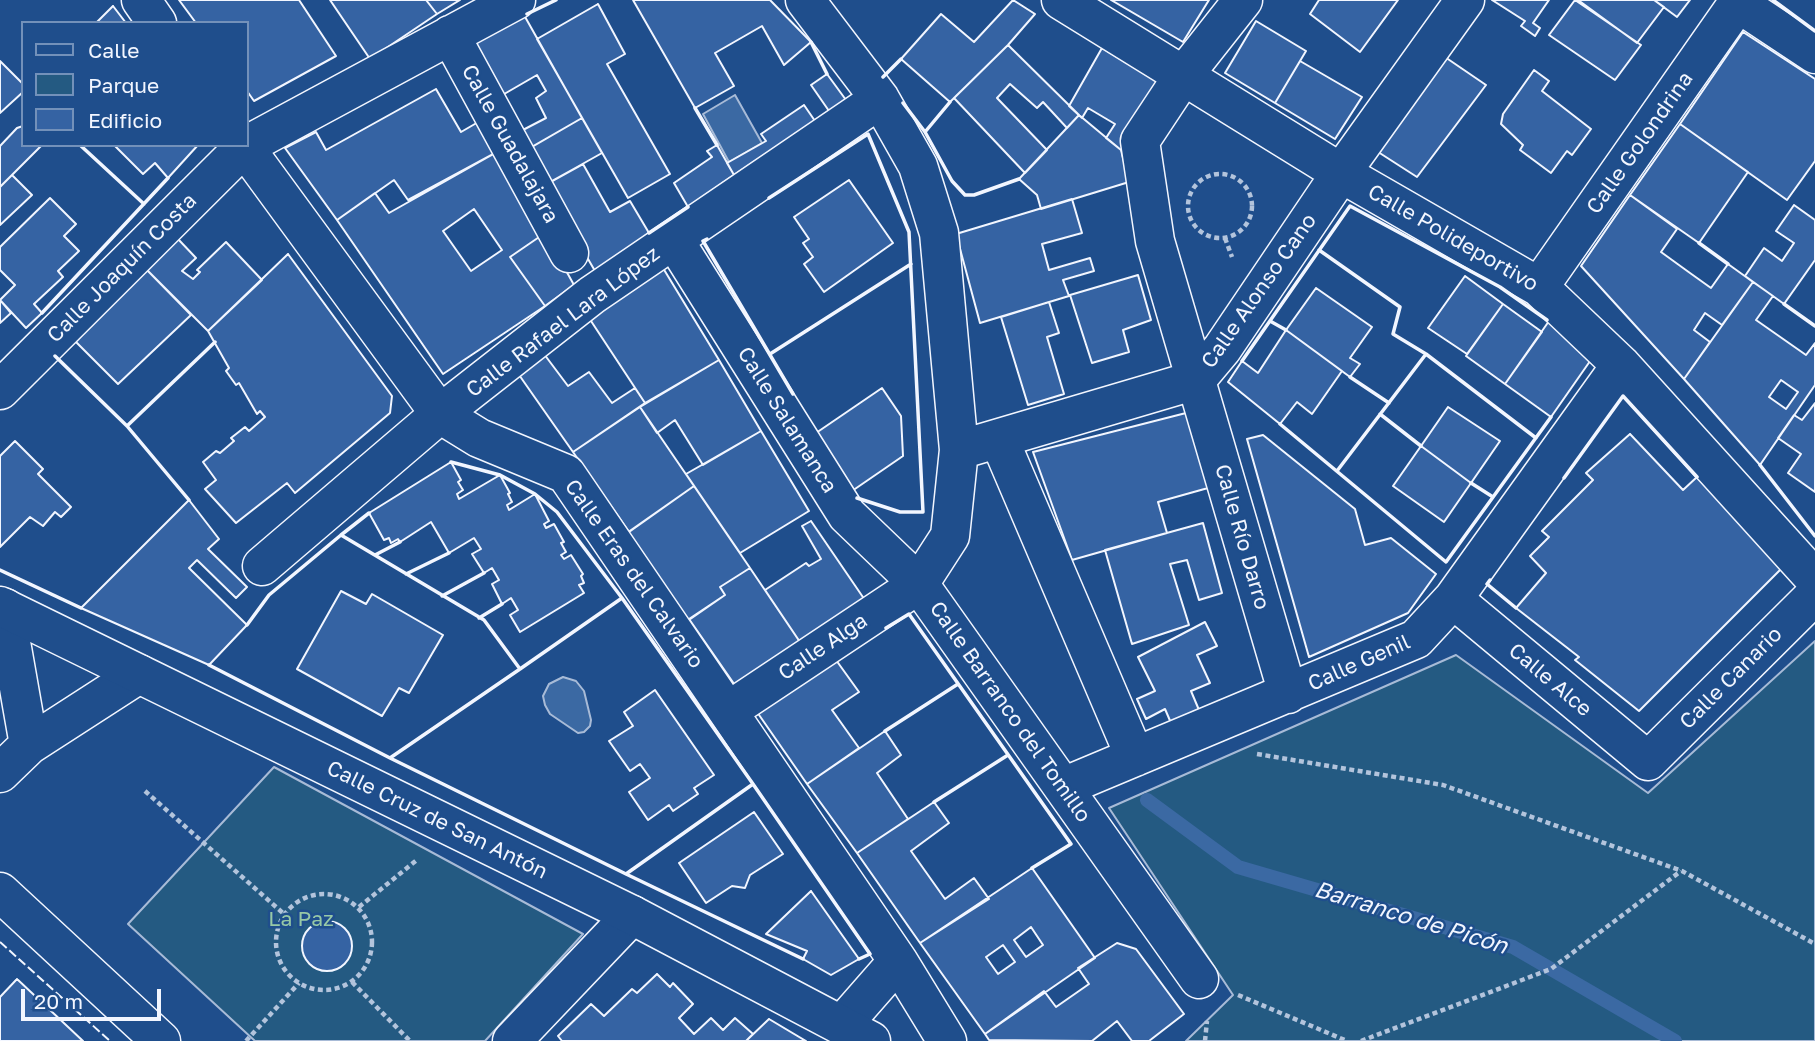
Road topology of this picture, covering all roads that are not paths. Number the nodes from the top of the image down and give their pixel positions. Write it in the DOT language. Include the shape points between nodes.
graph roads {
  1 [pos="141,0"];
  2 [pos="516,0"];
  3 [pos="805,0"];
  4 [pos="1061,0"];
  5 [pos="1243,0"];
  6 [pos="1465,0"];
  7 [pos="1739,1"];
  8 [pos="156,21"];
  9 [pos="450,35"];
  10 [pos="1815,54"];
  11 [pos="1180,88"];
  12 [pos="880,99"];
  13 [pos="248,144"];
  14 [pos="244,147"];
  15 [pos="246,147"];
  16 [pos="1341,173"];
  17 [pos="674,240"];
  18 [pos="569,253"];
  19 [pos="1539,287"];
  20 [pos="1621,365"];
  21 [pos="1196,380"];
  22 [pos="0,390"];
  23 [pos="439,414"];
  24 [pos="999,439"];
  25 [pos="959,450"];
  26 [pos="262,566"];
  27 [pos="1815,579"];
  28 [pos="919,583"];
  29 [pos="1815,595"];
  30 [pos="1453,599"];
  31 [pos="2,607"];
  32 [pos="139,674"];
  33 [pos="1288,694"];
  34 [pos="728,711"];
  35 [pos="29,745"];
  36 [pos="1135,757"];
  37 [pos="1648,761"];
  38 [pos="0,773"];
  39 [pos="1063,787"];
  40 [pos="0,892"];
  41 [pos="632,915"];
  42 [pos="898,961"];
  43 [pos="1199,979"];
  44 [pos="857,1033"];
  45 [pos="161,1041"];
  46 [pos="512,1041"];
  47 [pos="947,1041"];
  1 -- 8 [label="street"];
  2 -- 9 [label="street, Calle Joaquín Costa"];
  3 -- 12 [label="street, Calle Barranco del Tomillo"];
  4 -- 11 [label="street, Calle Polideportivo"];
  5 -- 11 [label="street"];
  6 -- 16 [label="street, Calle Alonso Cano"];
  7 -- 10 [label="street"];
  7 -- 19 [label="street, Calle Golondrina"];
  9 -- 13 [label="street, Calle Joaquín Costa"];
  9 -- 18 [label="street, Calle Guadalajara"];
  11 -- 11 [label="street" via="1150,137 1163,239 1189,329 1196,334 1204,330 1304,179"];
  11 -- 16 [label="street, Calle Polideportivo"];
  11 -- 21 [label="street, Calle Río Darro" via="1140,141 1155,241"];
  12 -- 17 [label="street, Calle Rafael Lara López"];
  12 -- 25 [label="street, Calle Barranco del Tomillo" via="918,166 939,233"];
  14 -- 22 [label="street, Calle Joaquín Costa"];
  15 -- 23 [label="street, Calle Eras del Calvario"];
  16 -- 19 [label="street, Calle Polideportivo"];
  16 -- 21 [label="street, Calle Alonso Cano" via="1222,349"];
  17 -- 23 [label="street, Calle Rafael Lara López" via="593,295"];
  17 -- 28 [label="street, Calle Salamanca" via="847,515"];
  19 -- 20 [label="street, Calle Polideportivo"];
  20 -- 27 [label="street, Calle Polideportivo"];
  20 -- 30 [label="street, Calle Genil"];
  21 -- 24 [label="street, Calle Alonso Cano"];
  21 -- 33 [label="street, Calle Río Darro"];
  23 -- 26 [label="street, Calle Rafael Lara López"];
  23 -- 34 [label="street, Calle Eras del Calvario" via="479,438 566,474"];
  24 -- 25 [label="street, Calle Alonso Cano"];
  24 -- 36 [label="street"];
  25 -- 28 [label="street, Calle Barranco del Tomillo" via="950,536"];
  28 -- 34 [label="street, Calle Alga"];
  28 -- 39 [label="street, Calle Barranco del Tomillo"];
  29 -- 37 [label="street, Calle Canario"];
  30 -- 33 [label="street, Calle Genil" via="1416,639"];
  30 -- 37 [label="street, Calle Alce"];
  31 -- 32 [label="street, Calle Cruz de San Antón"];
  31 -- 35 [label="street"];
  32 -- 35 [label="street"];
  32 -- 41 [label="street, Calle Cruz de San Antón"];
  33 -- 36 [label="street, Calle Genil"];
  34 -- 42 [label="street, Calle Eras del Calvario"];
  35 -- 38 [label="street"];
  36 -- 39 [label="street, Calle Genil"];
  39 -- 43 [label="street, Calle Barranco del Tomillo"];
  40 -- 45 [label="street"];
  41 -- 44 [label="street, Calle Cruz de San Antón"];
  41 -- 46 [label="street"];
  42 -- 44 [label="street"];
  42 -- 47 [label="street, Calle Eras del Calvario"];
}
